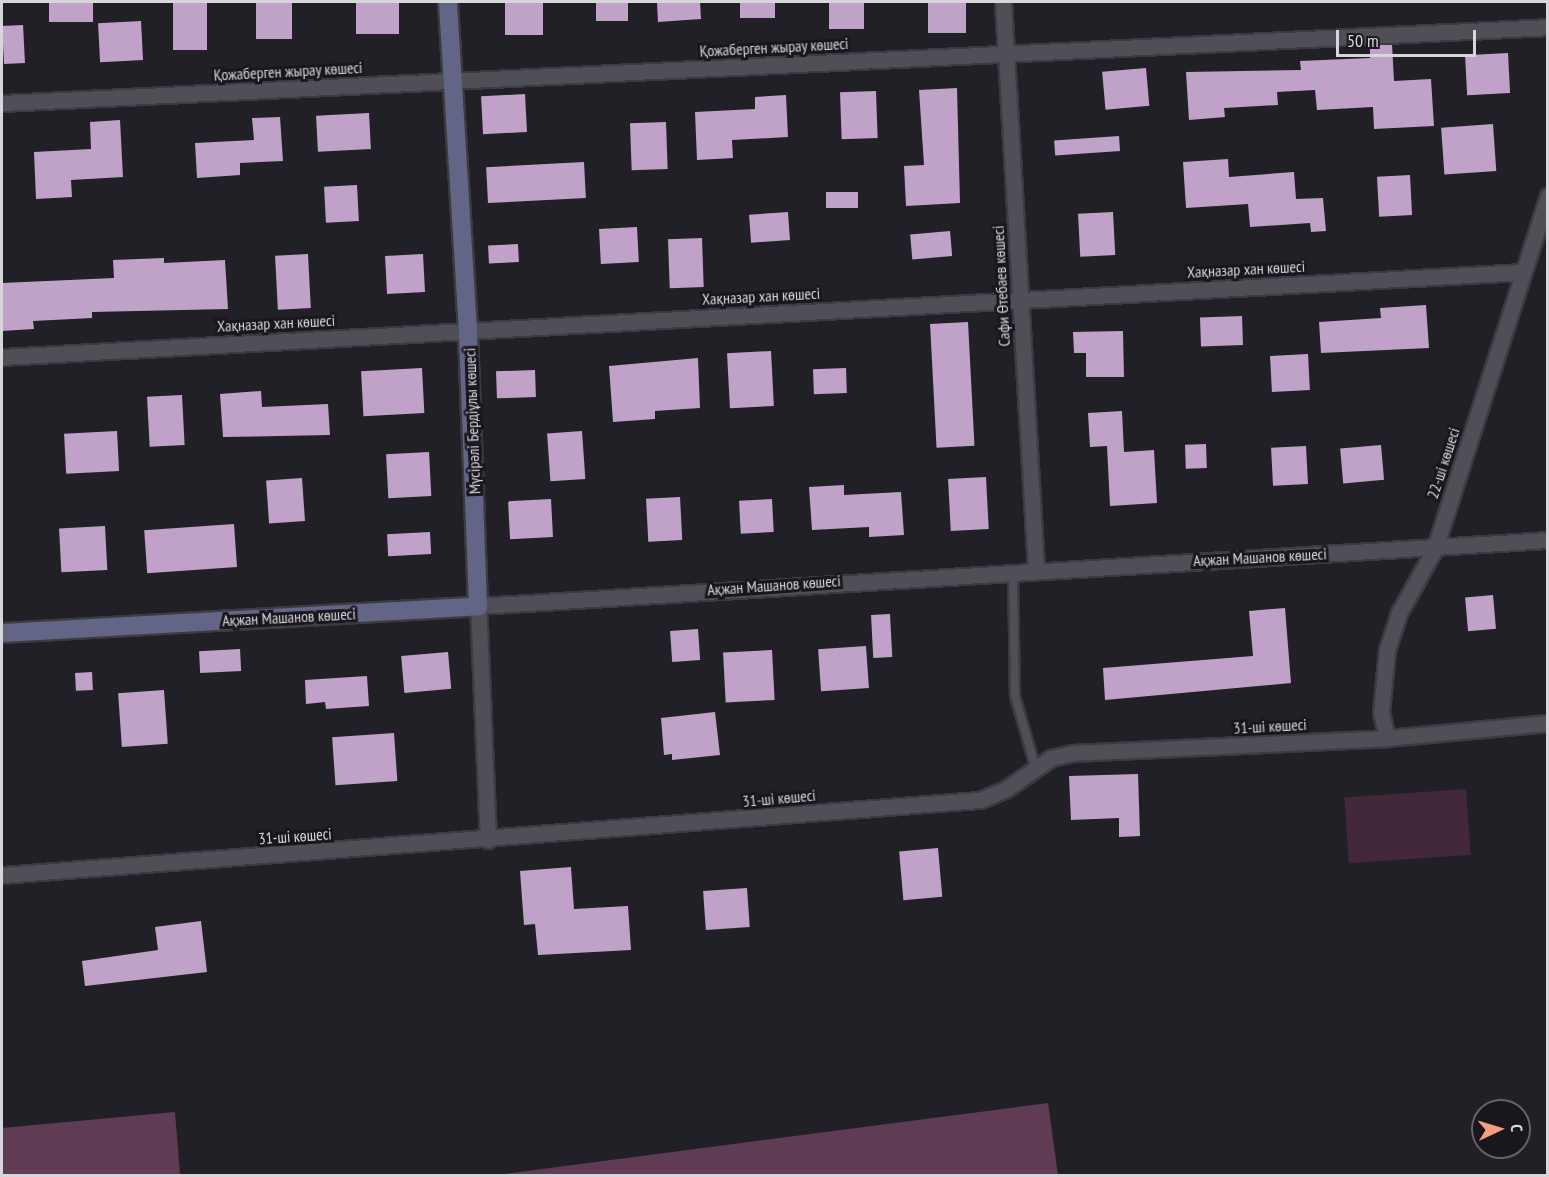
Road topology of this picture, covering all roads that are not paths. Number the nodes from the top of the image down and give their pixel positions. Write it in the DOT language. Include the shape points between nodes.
graph roads {
  1 [pos="448,2"];
  2 [pos="1003,2"];
  3 [pos="1548,27"];
  4 [pos="1006,54"];
  5 [pos="453,81"];
  6 [pos="2,103"];
  7 [pos="1548,196"];
  8 [pos="1523,272"];
  9 [pos="1020,300"];
  10 [pos="468,331"];
  11 [pos="2,357"];
  12 [pos="1548,540"];
  13 [pos="1436,548"];
  14 [pos="1036,569"];
  15 [pos="1013,570"];
  16 [pos="478,606"];
  17 [pos="2,633"];
  18 [pos="1548,723"];
  19 [pos="1387,738"];
  20 [pos="1035,766"];
  21 [pos="488,840"];
  22 [pos="2,875"];
  1 -- 5 [label="street, Мүсірәлі Бердіұлы көшесі"];
  2 -- 4 [label="street, Сафи Өтебаев көшесі"];
  3 -- 4 [label="street, Қожаберген жырау көшесі"];
  4 -- 5 [label="street, Қожаберген жырау көшесі"];
  4 -- 9 [label="street, Сафи Өтебаев көшесі"];
  5 -- 6 [label="street, Қожаберген жырау көшесі"];
  5 -- 10 [label="street, Мүсірәлі Бердіұлы көшесі"];
  7 -- 8 [label="street, 22-ші көшесі"];
  8 -- 9 [label="street, Хақназар хан көшесі"];
  8 -- 13 [label="street, 22-ші көшесі"];
  9 -- 10 [label="street, Хақназар хан көшесі"];
  9 -- 14 [label="street, Сафи Өтебаев көшесі"];
  10 -- 11 [label="street, Хақназар хан көшесі"];
  10 -- 16 [label="street, Мүсірәлі Бердіұлы көшесі"];
  12 -- 13 [label="street, Ақжан Машанов көшесі"];
  13 -- 14 [label="street, Ақжан Машанов көшесі"];
  13 -- 19 [label="street, 22-ші көшесі" via="1398,613 1387,650 1381,713"];
  14 -- 15 [label="street, Ақжан Машанов көшесі"];
  15 -- 16 [label="street, Ақжан Машанов көшесі"];
  15 -- 20 [label="lane" via="1015,696"];
  16 -- 17 [label="street, Ақжан Машанов көшесі"];
  16 -- 21 [label="street, Мүсірәлі Бердіұлы көшесі"];
  18 -- 19 [label="street, 31-ші көшесі"];
  19 -- 20 [label="street, 31-ші көшесі" via="1072,753"];
  20 -- 21 [label="street, 31-ші көшесі" via="1006,789 980,800"];
  21 -- 22 [label="street, 31-ші көшесі"];
}
